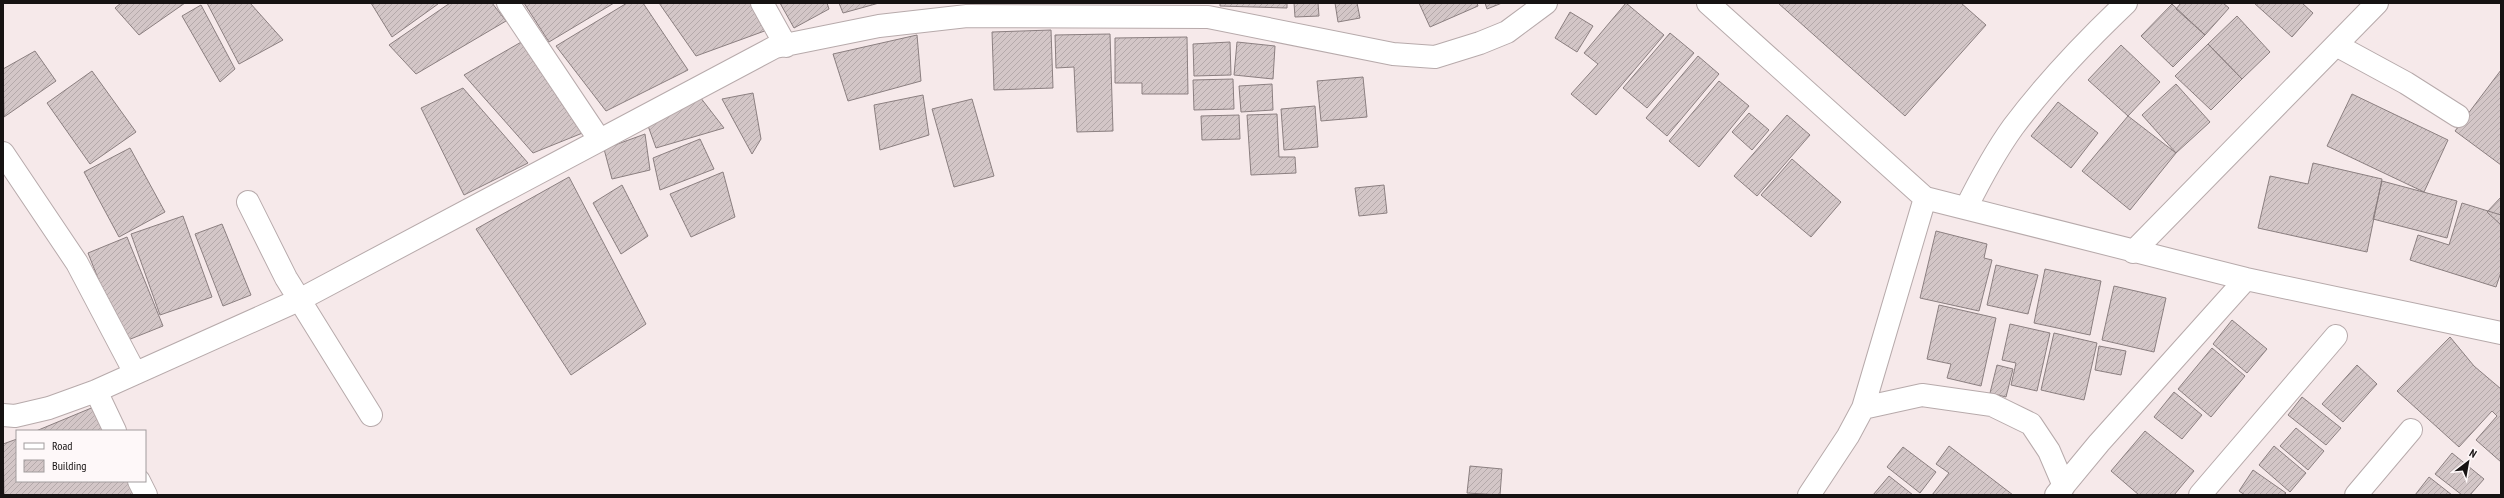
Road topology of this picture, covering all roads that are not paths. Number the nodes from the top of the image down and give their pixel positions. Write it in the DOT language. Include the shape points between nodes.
graph roads {
  1 [pos="508,3"];
  2 [pos="762,3"];
  3 [pos="1546,3"];
  4 [pos="1708,3"];
  5 [pos="2126,3"];
  6 [pos="2377,3"];
  7 [pos="1205,10"];
  8 [pos="2336,45"];
  9 [pos="786,46"];
  10 [pos="2458,116"];
  11 [pos="599,139"];
  12 [pos="3,153"];
  13 [pos="1925,198"];
  14 [pos="248,202"];
  15 [pos="1966,208"];
  16 [pos="2133,252"];
  17 [pos="2246,279"];
  18 [pos="300,299"];
  19 [pos="2501,333"];
  20 [pos="2336,336"];
  21 [pos="135,373"];
  22 [pos="96,391"];
  23 [pos="1863,408"];
  24 [pos="371,414"];
  25 [pos="3,415"];
  26 [pos="115,430"];
  27 [pos="2411,430"];
  28 [pos="140,482"];
  29 [pos="2060,490"];
  30 [pos="146,495"];
  31 [pos="1809,495"];
  32 [pos="2200,495"];
  33 [pos="2356,495"];
  1 -- 11 [label="street"];
  2 -- 9 [label="street"];
  3 -- 7 [label="street" via="1507,32 1435,57 1393,54"];
  4 -- 13 [label="street"];
  5 -- 15 [label="street" via="2095,32 2013,127 1983,174"];
  6 -- 8 [label="street"];
  7 -- 9 [label="street" via="967,16 879,26"];
  8 -- 10 [label="street" via="2406,83"];
  8 -- 16 [label="street"];
  9 -- 11 [label="street" via="765,51"];
  11 -- 18 [label="street"];
  12 -- 21 [label="street" via="77,263"];
  13 -- 15 [label="street"];
  13 -- 23 [label="street"];
  14 -- 18 [label="street" via="286,278"];
  15 -- 16 [label="street"];
  16 -- 17 [label="street"];
  17 -- 19 [label="street"];
  17 -- 29 [label="street"];
  18 -- 21 [label="street"];
  18 -- 24 [label="street"];
  20 -- 32 [label="street"];
  21 -- 22 [label="street"];
  22 -- 25 [label="street" via="49,408 15,416"];
  22 -- 26 [label="street"];
  23 -- 29 [label="street" via="1922,395 1992,405 2031,424 2049,451"];
  23 -- 31 [label="street" via="1848,436"];
  27 -- 33 [label="street"];
  28 -- 30 [label="street"];
}
